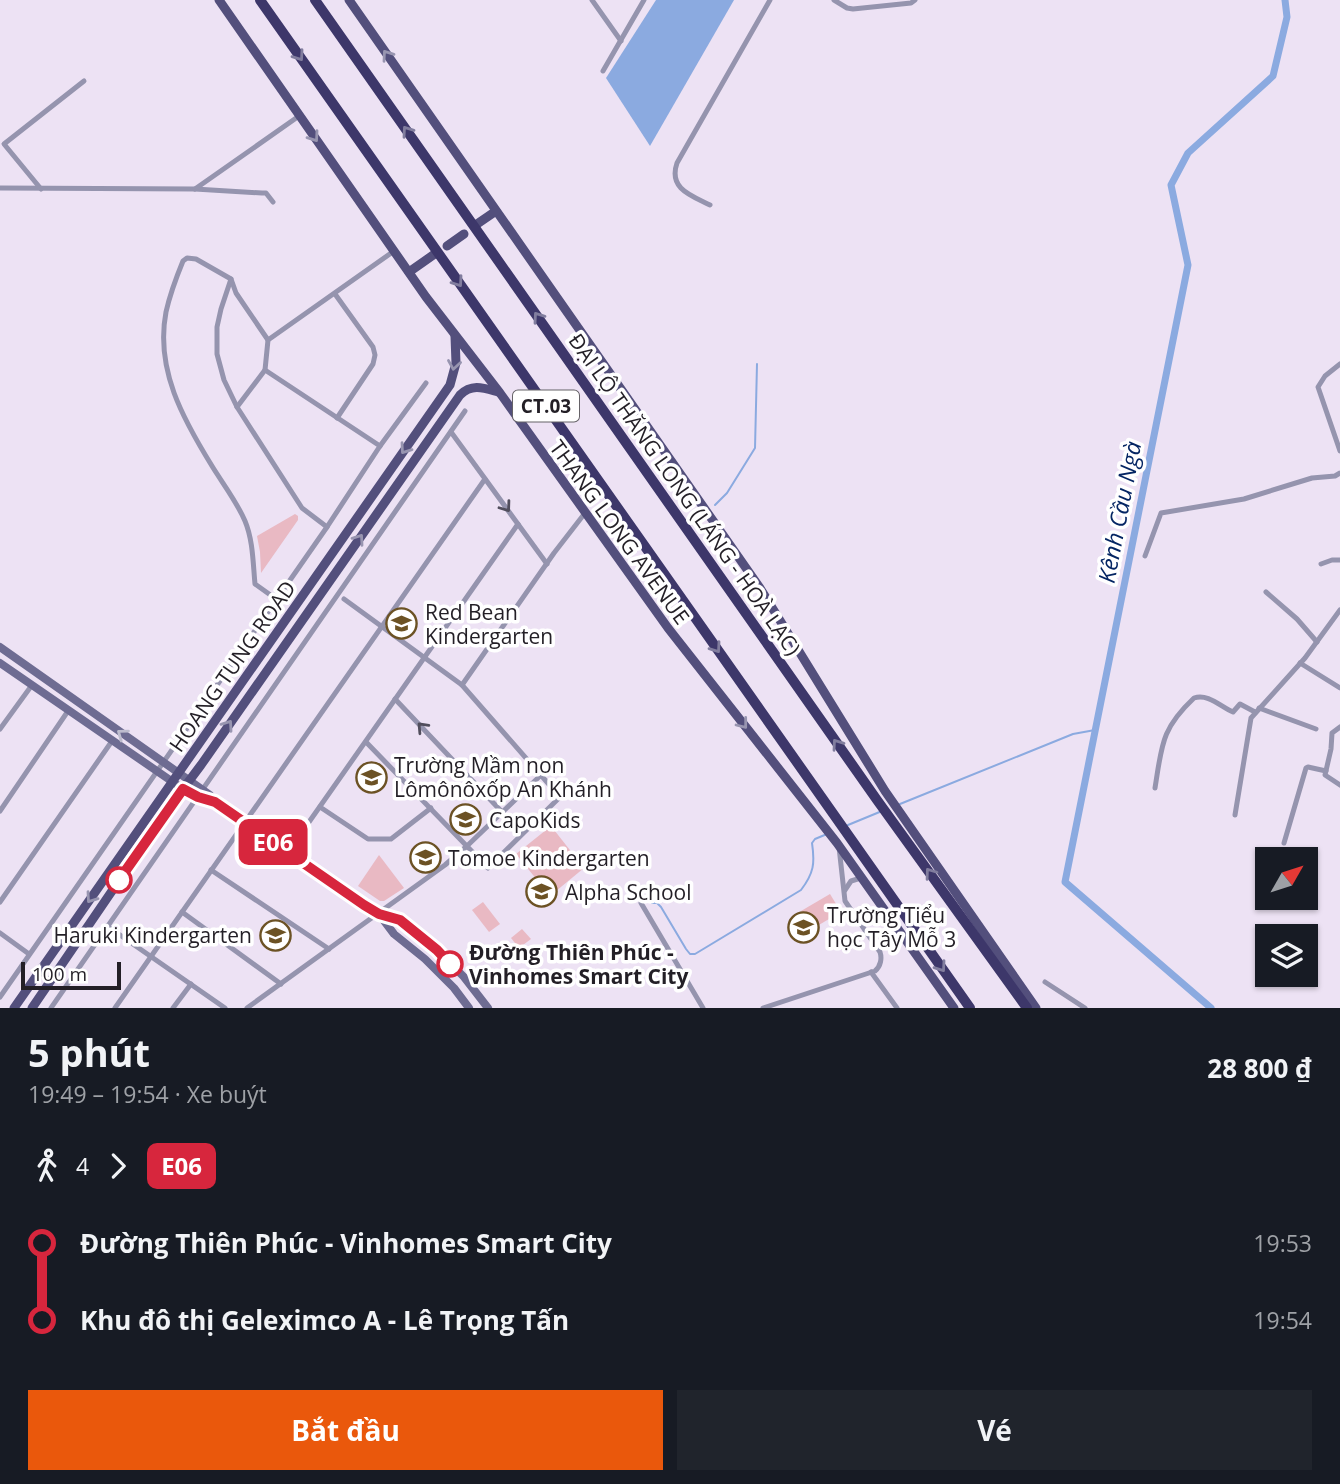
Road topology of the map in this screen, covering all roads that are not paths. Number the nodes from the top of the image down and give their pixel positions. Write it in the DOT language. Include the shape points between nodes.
graph roads {
  1 [pos="219,0"];
  2 [pos="260,0"];
  3 [pos="315,0"];
  4 [pos="349,0"];
  5 [pos="592,0"];
  6 [pos="604,0"];
  7 [pos="643,0"];
  8 [pos="770,0"];
  9 [pos="834,0"];
  10 [pos="909,1"];
  11 [pos="598,9"];
  12 [pos="621,40"];
  13 [pos="603,71"];
  14 [pos="83,81"];
  15 [pos="299,116"];
  16 [pos="0,188"];
  17 [pos="41,189"];
  18 [pos="195,189"];
  19 [pos="273,202"];
  20 [pos="710,205"];
  21 [pos="496,211"];
  22 [pos="477,224"];
  23 [pos="464,234"];
  24 [pos="447,246"];
  25 [pos="394,251"];
  26 [pos="436,253"];
  27 [pos="409,272"];
  28 [pos="231,279"];
  29 [pos="335,294"];
  30 [pos="455,336"];
  31 [pos="268,340"];
  32 [pos="1340,364"];
  33 [pos="265,370"];
  34 [pos="426,383"];
  35 [pos="500,393"];
  36 [pos="237,407"];
  37 [pos="465,411"];
  38 [pos="337,418"];
  39 [pos="452,432"];
  40 [pos="380,446"];
  41 [pos="1340,451"];
  42 [pos="1340,473"];
  43 [pos="485,479"];
  44 [pos="585,513"];
  45 [pos="518,524"];
  46 [pos="327,527"];
  47 [pos="1145,556"];
  48 [pos="1340,560"];
  49 [pos="547,564"];
  50 [pos="1321,564"];
  51 [pos="1266,592"];
  52 [pos="276,599"];
  53 [pos="344,599"];
  54 [pos="1340,610"];
  55 [pos="381,626"];
  56 [pos="1318,642"];
  57 [pos="0,647"];
  58 [pos="424,658"];
  59 [pos="0,663"];
  60 [pos="1300,663"];
  61 [pos="32,685"];
  62 [pos="463,685"];
  63 [pos="1340,688"];
  64 [pos="395,699"];
  65 [pos="1257,710"];
  66 [pos="68,711"];
  67 [pos="95,714"];
  68 [pos="3,719"];
  69 [pos="88,724"];
  70 [pos="1340,727"];
  71 [pos="0,729"];
  72 [pos="1316,729"];
  73 [pos="112,741"];
  74 [pos="366,741"];
  75 [pos="1331,749"];
  76 [pos="1340,750"];
  77 [pos="163,763"];
  78 [pos="157,771"];
  79 [pos="1326,771"];
  80 [pos="541,775"];
  81 [pos="175,778"];
  82 [pos="186,785"];
  83 [pos="1340,785"];
  84 [pos="1156,788"];
  85 [pos="200,794"];
  86 [pos="320,807"];
  87 [pos="431,808"];
  88 [pos="0,811"];
  89 [pos="502,813"];
  90 [pos="1235,815"];
  91 [pos="245,822"];
  92 [pos="1284,843"];
  93 [pos="838,845"];
  94 [pos="467,846"];
  95 [pos="288,852"];
  96 [pos="211,870"];
  97 [pos="862,878"];
  98 [pos="844,894"];
  99 [pos="0,902"];
  100 [pos="641,903"];
  101 [pos="182,912"];
  102 [pos="379,914"];
  103 [pos="107,926"];
  104 [pos="0,933"];
  105 [pos="329,950"];
  106 [pos="29,954"];
  107 [pos="151,957"];
  108 [pos="871,972"];
  109 [pos="1045,982"];
  110 [pos="191,984"];
  111 [pos="282,984"];
  112 [pos="0,997"];
  113 [pos="14,1008"];
  114 [pos="32,1008"];
  115 [pos="51,1008"];
  116 [pos="116,1008"];
  117 [pos="173,1008"];
  118 [pos="225,1008"];
  119 [pos="247,1008"];
  120 [pos="469,1008"];
  121 [pos="488,1008"];
  122 [pos="703,1008"];
  123 [pos="762,1008"];
  124 [pos="897,1008"];
  125 [pos="954,1008"];
  126 [pos="970,1008"];
  127 [pos="1027,1008"];
  128 [pos="1036,1008"];
  129 [pos="1085,1008"];
  1 -- 15 [label="main road, THANG LONG AVENUE"];
  2 -- 126 [label="highway, CT.03, one-way"];
  127 -- 3 [label="highway, ĐẠI LỘ THĂNG LONG (LÁNG - HOÀ LẠC) / CT.03, one-way"];
  21 -- 4 [label="main road, one-way"];
  5 -- 11 [label="street"];
  6 -- 11 [label="street"];
  7 -- 12 [label="street"];
  8 -- 20 [label="street" via="674,171 685,192"];
  9 -- 10 [label="street" via="853,9"];
  11 -- 12 [label="street"];
  12 -- 13 [label="street"];
  14 -- 17 [label="street" via="4,144"];
  15 -- 18 [label="street"];
  15 -- 25 [label="main road, THANG LONG AVENUE, one-way"];
  16 -- 17 [label="street"];
  17 -- 18 [label="street"];
  18 -- 19 [label="street" via="266,193"];
  21 -- 22 [label="main road"];
  21 -- 128 [label="main road" via="765,595 904,820"];
  23 -- 24 [label="main road"];
  25 -- 27 [label="main road, THANG LONG AVENUE"];
  25 -- 29 [label="street"];
  26 -- 27 [label="main road"];
  27 -- 30 [label="main road, THANG LONG AVENUE"];
  28 -- 31 [label="street"];
  28 -- 36 [label="street" via="218,319 217,343 220,367"];
  28 -- 52 [label="street" via="196,259 183,261 165,316 167,375 191,432 245,521 255,584"];
  29 -- 31 [label="street"];
  29 -- 38 [label="street" via="375,355"];
  30 -- 35 [label="main road, THANG LONG AVENUE"];
  30 -- 81 [label="main road, HOANG TUNG ROAD, one-way" via="456,363 450,385"];
  31 -- 33 [label="street"];
  32 -- 41 [label="street" via="1318,387"];
  33 -- 36 [label="street"];
  33 -- 38 [label="street"];
  34 -- 40 [label="street"];
  35 -- 44 [label="main road, THANG LONG AVENUE"];
  82 -- 35 [label="main road, HOANG TUNG ROAD, one-way" via="460,395 474,387"];
  36 -- 46 [label="street" via="302,509"];
  37 -- 39 [label="street"];
  38 -- 40 [label="street"];
  39 -- 43 [label="street"];
  39 -- 85 [label="street"];
  40 -- 46 [label="street"];
  42 -- 47 [label="street" via="1244,499 1161,513"];
  43 -- 45 [label="street, one-way"];
  43 -- 55 [label="street"];
  44 -- 49 [label="street"];
  44 -- 93 [label="main road, THANG LONG AVENUE, one-way" via="667,628"];
  45 -- 49 [label="street"];
  45 -- 58 [label="street"];
  46 -- 52 [label="street"];
  48 -- 50 [label="street"];
  49 -- 62 [label="street"];
  51 -- 56 [label="street"];
  52 -- 77 [label="street"];
  53 -- 55 [label="street"];
  54 -- 56 [label="street"];
  55 -- 58 [label="street"];
  55 -- 91 [label="street"];
  56 -- 60 [label="street"];
  57 -- 67 [label="street"];
  58 -- 62 [label="street"];
  58 -- 64 [label="street"];
  59 -- 61 [label="street"];
  60 -- 63 [label="street"];
  60 -- 65 [label="street"];
  61 -- 66 [label="street"];
  61 -- 68 [label="street"];
  62 -- 80 [label="street"];
  64 -- 74 [label="street"];
  89 -- 64 [label="street, one-way"];
  65 -- 72 [label="street"];
  65 -- 84 [label="street" via="1240,704 1233,712 1204,696 1194,698 1167,730"];
  65 -- 90 [label="street" via="1251,718"];
  66 -- 69 [label="street"];
  66 -- 88 [label="street"];
  67 -- 69 [label="street"];
  77 -- 67 [label="street, one-way"];
  68 -- 71 [label="street"];
  69 -- 73 [label="street"];
  70 -- 75 [label="street" via="1332,733"];
  73 -- 78 [label="street"];
  73 -- 99 [label="street"];
  74 -- 86 [label="street"];
  74 -- 87 [label="street"];
  75 -- 76 [label="street"];
  75 -- 79 [label="street"];
  77 -- 78 [label="street"];
  77 -- 81 [label="street"];
  78 -- 81 [label="street"];
  78 -- 106 [label="street"];
  79 -- 83 [label="street" via="1325,775"];
  79 -- 92 [label="street" via="1306,768"];
  80 -- 89 [label="street"];
  80 -- 94 [label="street" via="560,797 488,868"];
  81 -- 82 [label="street"];
  81 -- 113 [label="main road, HOANG TUNG ROAD, one-way"];
  82 -- 85 [label="street"];
  82 -- 114 [label="main road, HOANG TUNG ROAD"];
  85 -- 91 [label="street" via="210,795"];
  85 -- 103 [label="street"];
  86 -- 87 [label="street" via="368,839 391,839"];
  86 -- 95 [label="street"];
  87 -- 94 [label="street"];
  89 -- 94 [label="street"];
  91 -- 95 [label="street"];
  91 -- 96 [label="street"];
  93 -- 97 [label="main road, THANG LONG AVENUE"];
  93 -- 98 [label="street"];
  94 -- 102 [label="street"];
  95 -- 102 [label="street"];
  96 -- 101 [label="street"];
  96 -- 105 [label="street"];
  97 -- 98 [label="street" via="850,881"];
  97 -- 125 [label="main road, THANG LONG AVENUE"];
  98 -- 108 [label="street" via="880,952 880,965"];
  100 -- 122 [label="street"];
  101 -- 107 [label="street"];
  101 -- 111 [label="street"];
  102 -- 105 [label="street"];
  102 -- 120 [label="street"];
  102 -- 121 [label="street" via="400,920 437,950"];
  103 -- 107 [label="street"];
  103 -- 115 [label="street"];
  104 -- 106 [label="street"];
  105 -- 111 [label="street"];
  106 -- 112 [label="street"];
  107 -- 110 [label="street"];
  107 -- 116 [label="street"];
  108 -- 123 [label="street"];
  108 -- 124 [label="street"];
  109 -- 129 [label="street"];
  110 -- 117 [label="street"];
  110 -- 118 [label="street"];
  111 -- 119 [label="street"];
}
